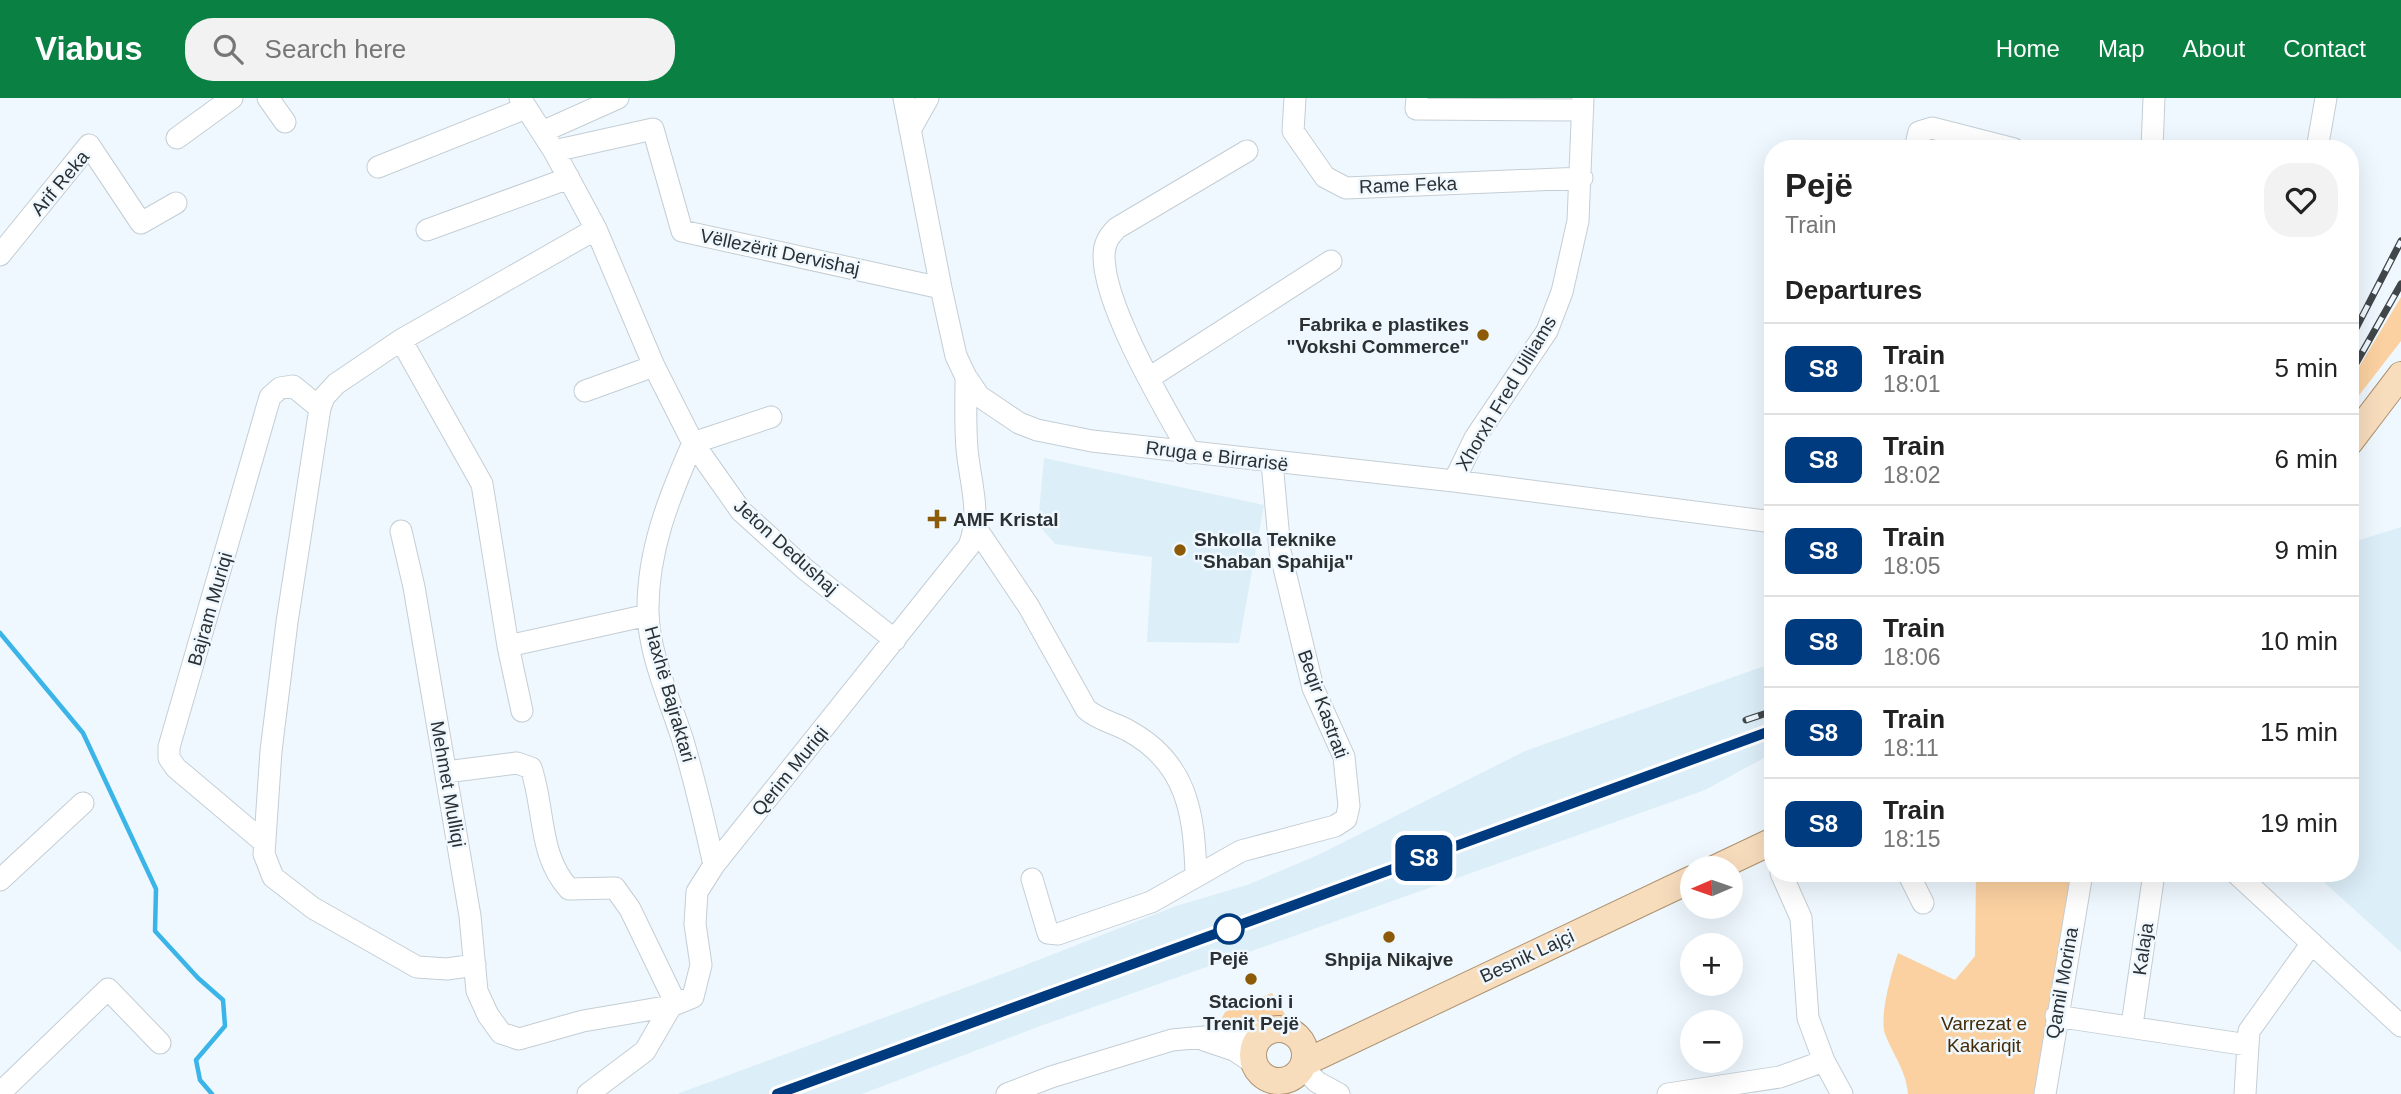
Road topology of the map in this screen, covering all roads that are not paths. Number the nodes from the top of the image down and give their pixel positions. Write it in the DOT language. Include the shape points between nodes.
graph roads {
  1 [pos="232,98"];
  2 [pos="268,98"];
  3 [pos="618,98"];
  4 [pos="904,98"];
  5 [pos="928,98"];
  6 [pos="1295,98"];
  7 [pos="1417,98"];
  8 [pos="2154,98"];
  9 [pos="2326,98"];
  10 [pos="523,103"];
  11 [pos="1583,104"];
  12 [pos="285,122"];
  13 [pos="910,130"];
  14 [pos="542,132"];
  15 [pos="177,138"];
  16 [pos="1917,140"];
  17 [pos="1979,140"];
  18 [pos="2152,140"];
  19 [pos="2319,140"];
  20 [pos="1247,151"];
  21 [pos="554,152"];
  22 [pos="378,167"];
  23 [pos="569,178"];
  24 [pos="1582,178"];
  25 [pos="176,203"];
  26 [pos="596,229"];
  27 [pos="427,230"];
  28 [pos="0,255"];
  29 [pos="1331,261"];
  30 [pos="941,288"];
  31 [pos="401,340"];
  32 [pos="654,366"];
  33 [pos="2401,375"];
  34 [pos="966,377"];
  35 [pos="1149,378"];
  36 [pos="586,391"];
  37 [pos="320,408"];
  38 [pos="771,417"];
  39 [pos="2359,430"];
  40 [pos="693,443"];
  41 [pos="1190,453"];
  42 [pos="1272,462"];
  43 [pos="1454,481"];
  44 [pos="1764,521"];
  45 [pos="976,528"];
  46 [pos="401,531"];
  47 [pos="648,615"];
  48 [pos="895,640"];
  49 [pos="508,646"];
  50 [pos="522,711"];
  51 [pos="446,772"];
  52 [pos="83,803"];
  53 [pos="265,843"];
  54 [pos="1764,850"];
  55 [pos="1743,858"];
  56 [pos="714,865"];
  57 [pos="1196,874"];
  58 [pos="1032,879"];
  59 [pos="0,880"];
  60 [pos="1785,882"];
  61 [pos="1912,882"];
  62 [pos="2080,882"];
  63 [pos="2153,882"];
  64 [pos="2246,882"];
  65 [pos="1680,885"];
  66 [pos="1923,903"];
  67 [pos="2312,943"];
  68 [pos="475,965"];
  69 [pos="674,1005"];
  70 [pos="2056,1016"];
  71 [pos="2132,1025"];
  72 [pos="2401,1026"];
  73 [pos="1268,1031"];
  74 [pos="1362,1033"];
  75 [pos="1295,1034"];
  76 [pos="1195,1038"];
  77 [pos="160,1043"];
  78 [pos="2248,1045"];
  79 [pos="1824,1062"];
  80 [pos="1258,1076"];
  81 [pos="1292,1076"];
  82 [pos="1783,1086"];
  83 [pos="1332,1091"];
  84 [pos="0,1093"];
  85 [pos="588,1094"];
  86 [pos="1007,1094"];
  87 [pos="1668,1094"];
  88 [pos="1842,1094"];
  89 [pos="2045,1094"];
  90 [pos="2245,1094"];
  1 -- 15 [label="street"];
  2 -- 12 [label="street"];
  3 -- 14 [label="street"];
  4 -- 13 [label="street, Rruga e Birrarisë"];
  5 -- 13 [label="street"];
  6 -- 24 [label="street, Rame Feka" via="1293,131 1325,177 1346,188"];
  7 -- 11 [label="street" via="1416,109"];
  8 -- 18 [label="street"];
  9 -- 19 [label="street"];
  10 -- 14 [label="street, Jeton Dedushaj"];
  10 -- 22 [label="street, Jeton Dedushaj"];
  11 -- 24 [label="street, Xhorxh Fred Uilliams"];
  13 -- 30 [label="street, Rruga e Birrarisë"];
  14 -- 21 [label="street, Jeton Dedushaj"];
  16 -- 17 [label="street" via="1919,132 1932,128"];
  20 -- 35 [label="street" via="1117,228 1107,239 1108,279"];
  21 -- 23 [label="street, Jeton Dedushaj"];
  21 -- 30 [label="street, Vëllezërit Dervishaj" via="653,129 682,231"];
  23 -- 26 [label="street, Jeton Dedushaj"];
  23 -- 27 [label="street"];
  24 -- 43 [label="street, Xhorxh Fred Uilliams" via="1562,292 1547,331 1475,438"];
  25 -- 28 [label="street, Arif Reka" via="141,223 89,145"];
  26 -- 31 [label="street"];
  26 -- 32 [label="street, Jeton Dedushaj"];
  29 -- 35 [label="street"];
  30 -- 34 [label="street, Rruga e Birrarisë" via="956,356"];
  31 -- 37 [label="street" via="336,384"];
  31 -- 49 [label="street" via="482,484"];
  32 -- 36 [label="street"];
  32 -- 40 [label="street, Jeton Dedushaj"];
  33 -- 39 [label="main road"];
  34 -- 41 [label="street, Rruga e Birrarisë" via="979,396 998,411 1037,430"];
  34 -- 45 [label="street" via="967,452"];
  35 -- 41 [label="street"];
  37 -- 53 [label="street" via="287,622"];
  37 -- 53 [label="street, Bajram Muriqi" via="293,386 280,388 270,397 169,747 176,768"];
  38 -- 40 [label="street"];
  40 -- 47 [label="street, Haxhë Bajraktari" via="657,534"];
  40 -- 48 [label="street, Jeton Dedushaj" via="741,511"];
  41 -- 42 [label="street, Rruga e Birrarisë"];
  42 -- 43 [label="street, Rruga e Birrarisë"];
  42 -- 57 [label="street, Beqir Kastrati" via="1280,551 1295,626 1313,688 1344,757 1349,806 1346,819 1335,826 1241,851"];
  43 -- 44 [label="street, Rruga e Birrarisë"];
  45 -- 48 [label="street, Qerim Muriqi" via="960,559"];
  45 -- 57 [label="street" via="1029,607 1086,709 1129,731 1166,759 1177,774 1191,815"];
  46 -- 51 [label="street, Mehmet Mulliqi"];
  47 -- 49 [label="street"];
  47 -- 56 [label="street, Haxhë Bajraktari"];
  48 -- 56 [label="street, Qerim Muriqi"];
  49 -- 50 [label="street"];
  51 -- 68 [label="street, Mehmet Mulliqi"];
  51 -- 69 [label="street" via="517,763 531,768 542,835 561,880 569,889 581,891 615,888 630,909"];
  52 -- 59 [label="street"];
  53 -- 68 [label="street" via="273,877 313,908 417,967"];
  54 -- 55 [label="main road"];
  56 -- 69 [label="street, Qerim Muriqi" via="697,892 695,925 701,965 693,998"];
  57 -- 58 [label="street, Beqir Kastrati" via="1151,902 1058,934 1048,933"];
  60 -- 79 [label="street" via="1801,918 1804,993"];
  61 -- 66 [label="street"];
  62 -- 70 [label="street, Qamil Morina"];
  63 -- 71 [label="street, Kalaja"];
  64 -- 67 [label="street"];
  65 -- 74 [label="main road, Besnik Lajçi"];
  67 -- 72 [label="street"];
  67 -- 78 [label="street" via="2249,1031"];
  68 -- 69 [label="street, Mehmet Mulliqi" via="477,991 501,1033 519,1039 583,1021"];
  69 -- 85 [label="street" via="645,1051"];
  70 -- 71 [label="street"];
  70 -- 89 [label="street, Qamil Morina"];
  71 -- 78 [label="street"];
  73 -- 75 [label="main road"];
  73 -- 76 [label="street"];
  73 -- 80 [label="main road" via="1257,1042"];
  74 -- 75 [label="main road, Besnik Lajçi" via="1330,1037"];
  74 -- 81 [label="main road, Besnik Lajçi"];
  75 -- 81 [label="main road" via="1304,1047"];
  76 -- 80 [label="street" via="1234,1050"];
  76 -- 86 [label="street" via="1172,1040 1098,1062"];
  77 -- 84 [label="street" via="108,989"];
  78 -- 90 [label="street"];
  79 -- 82 [label="street"];
  79 -- 88 [label="street"];
  80 -- 81 [label="main road" via="1270,1080"];
  81 -- 83 [label="street"];
  82 -- 87 [label="street"];
}
